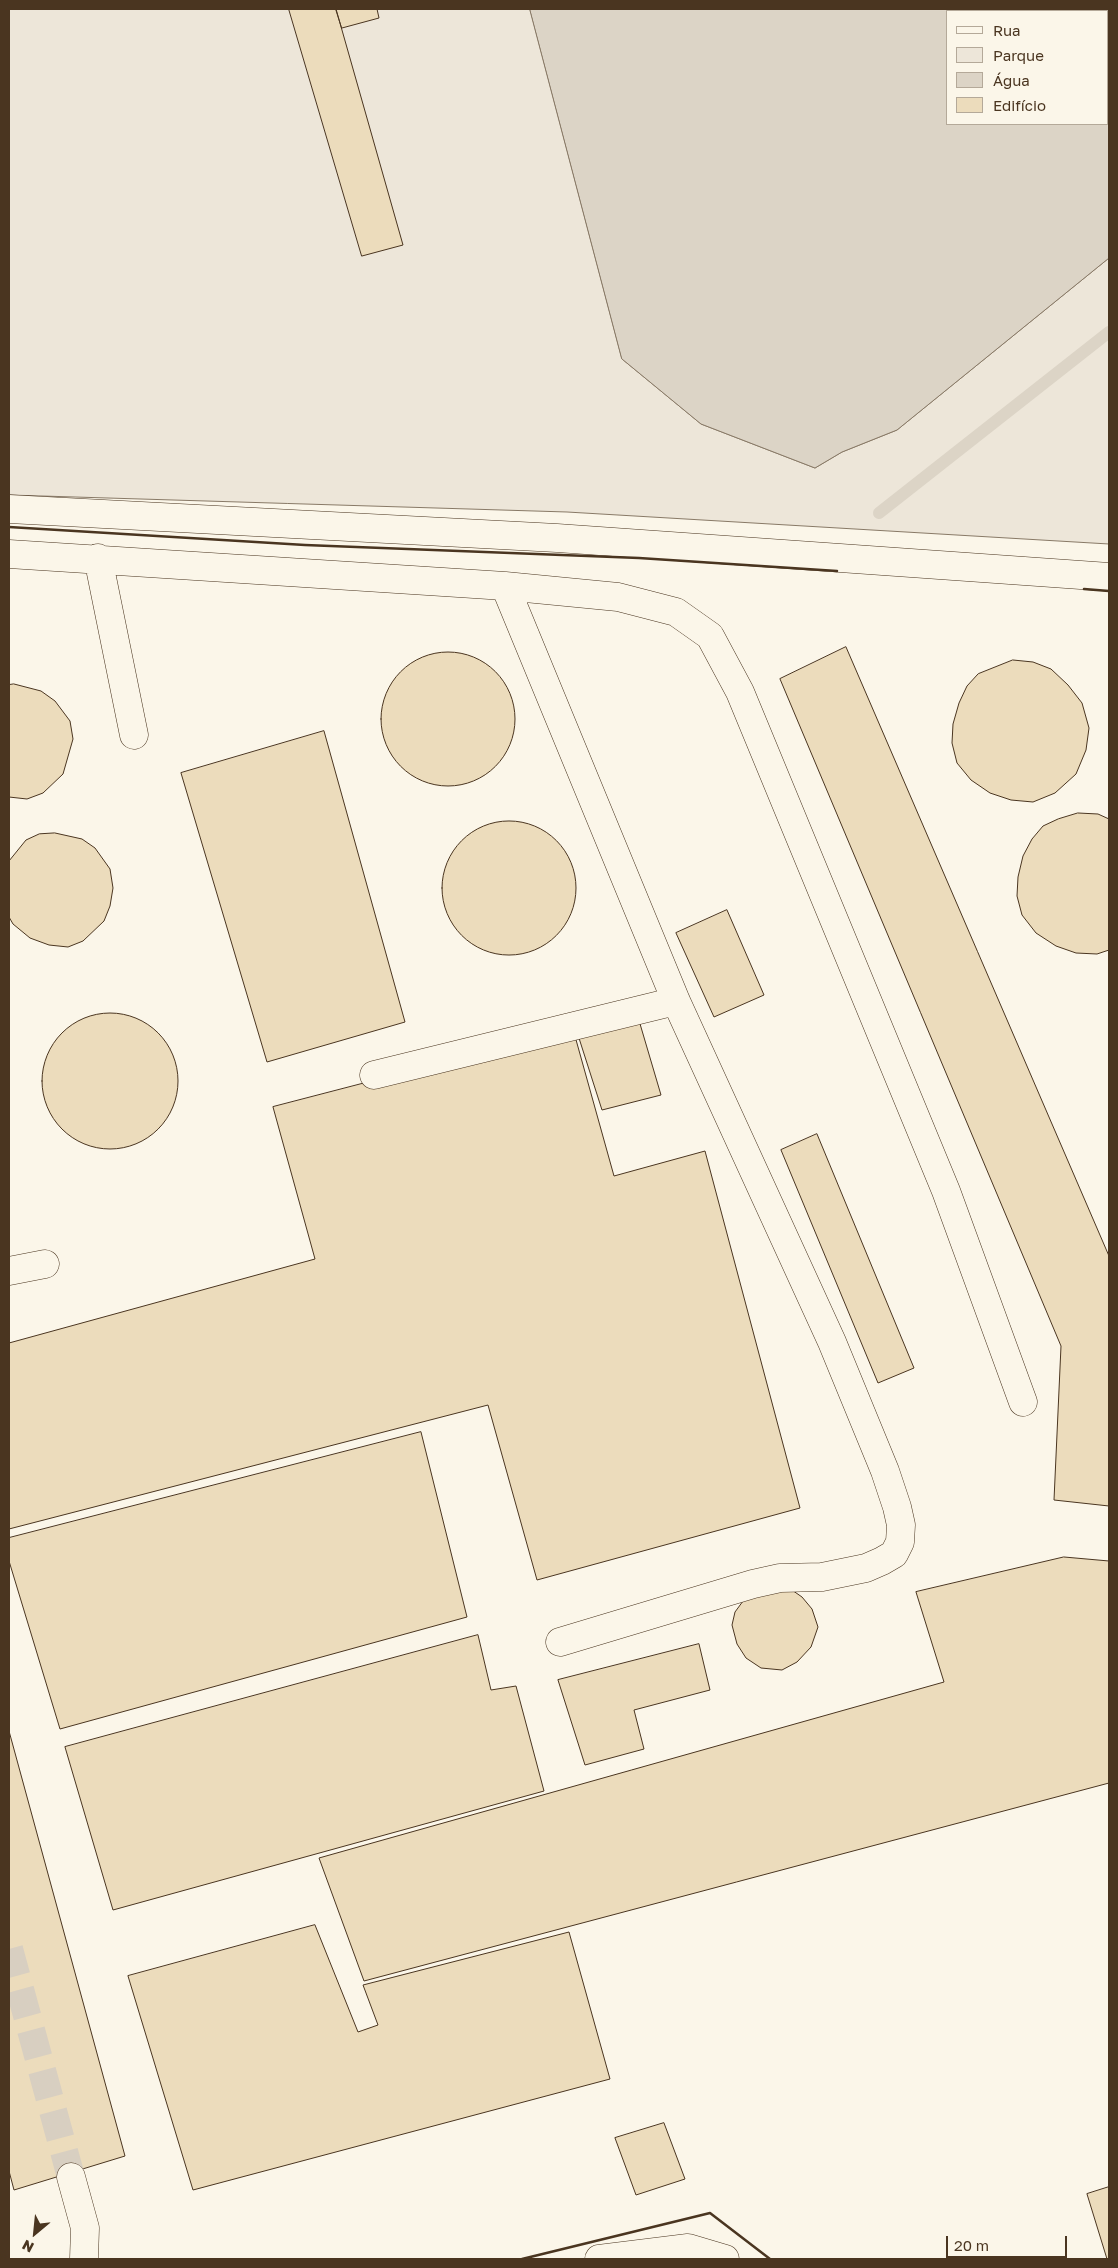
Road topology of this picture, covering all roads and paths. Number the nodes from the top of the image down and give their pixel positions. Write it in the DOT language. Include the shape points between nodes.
graph roads {
  1 [pos="9,509"];
  2 [pos="9,554"];
  3 [pos="98,558"];
  4 [pos="1109,577"];
  5 [pos="505,586"];
  6 [pos="134,735"];
  7 [pos="676,1001"];
  8 [pos="374,1075"];
  9 [pos="44,1264"];
  10 [pos="9,1271"];
  11 [pos="1023,1402"];
  12 [pos="560,1642"];
  13 [pos="71,2177"];
  14 [pos="84,2259"];
  15 [pos="599,2259"];
  16 [pos="724,2259"];
  1 -- 4 [label="street" via="557,538"];
  2 -- 3 [label="street"];
  3 -- 5 [label="street"];
  3 -- 6 [label="street"];
  5 -- 7 [label="street"];
  5 -- 11 [label="street" via="618,597 676,612 710,636 740,692 942,1182"];
  7 -- 8 [label="street"];
  7 -- 12 [label="street" via="836,1351 895,1500 900,1542 894,1554 866,1568 822,1577 780,1578 753,1584"];
  9 -- 10 [label="street"];
  13 -- 14 [label="street" via="85,2228"];
  15 -- 16 [label="street" via="688,2248"];
}
